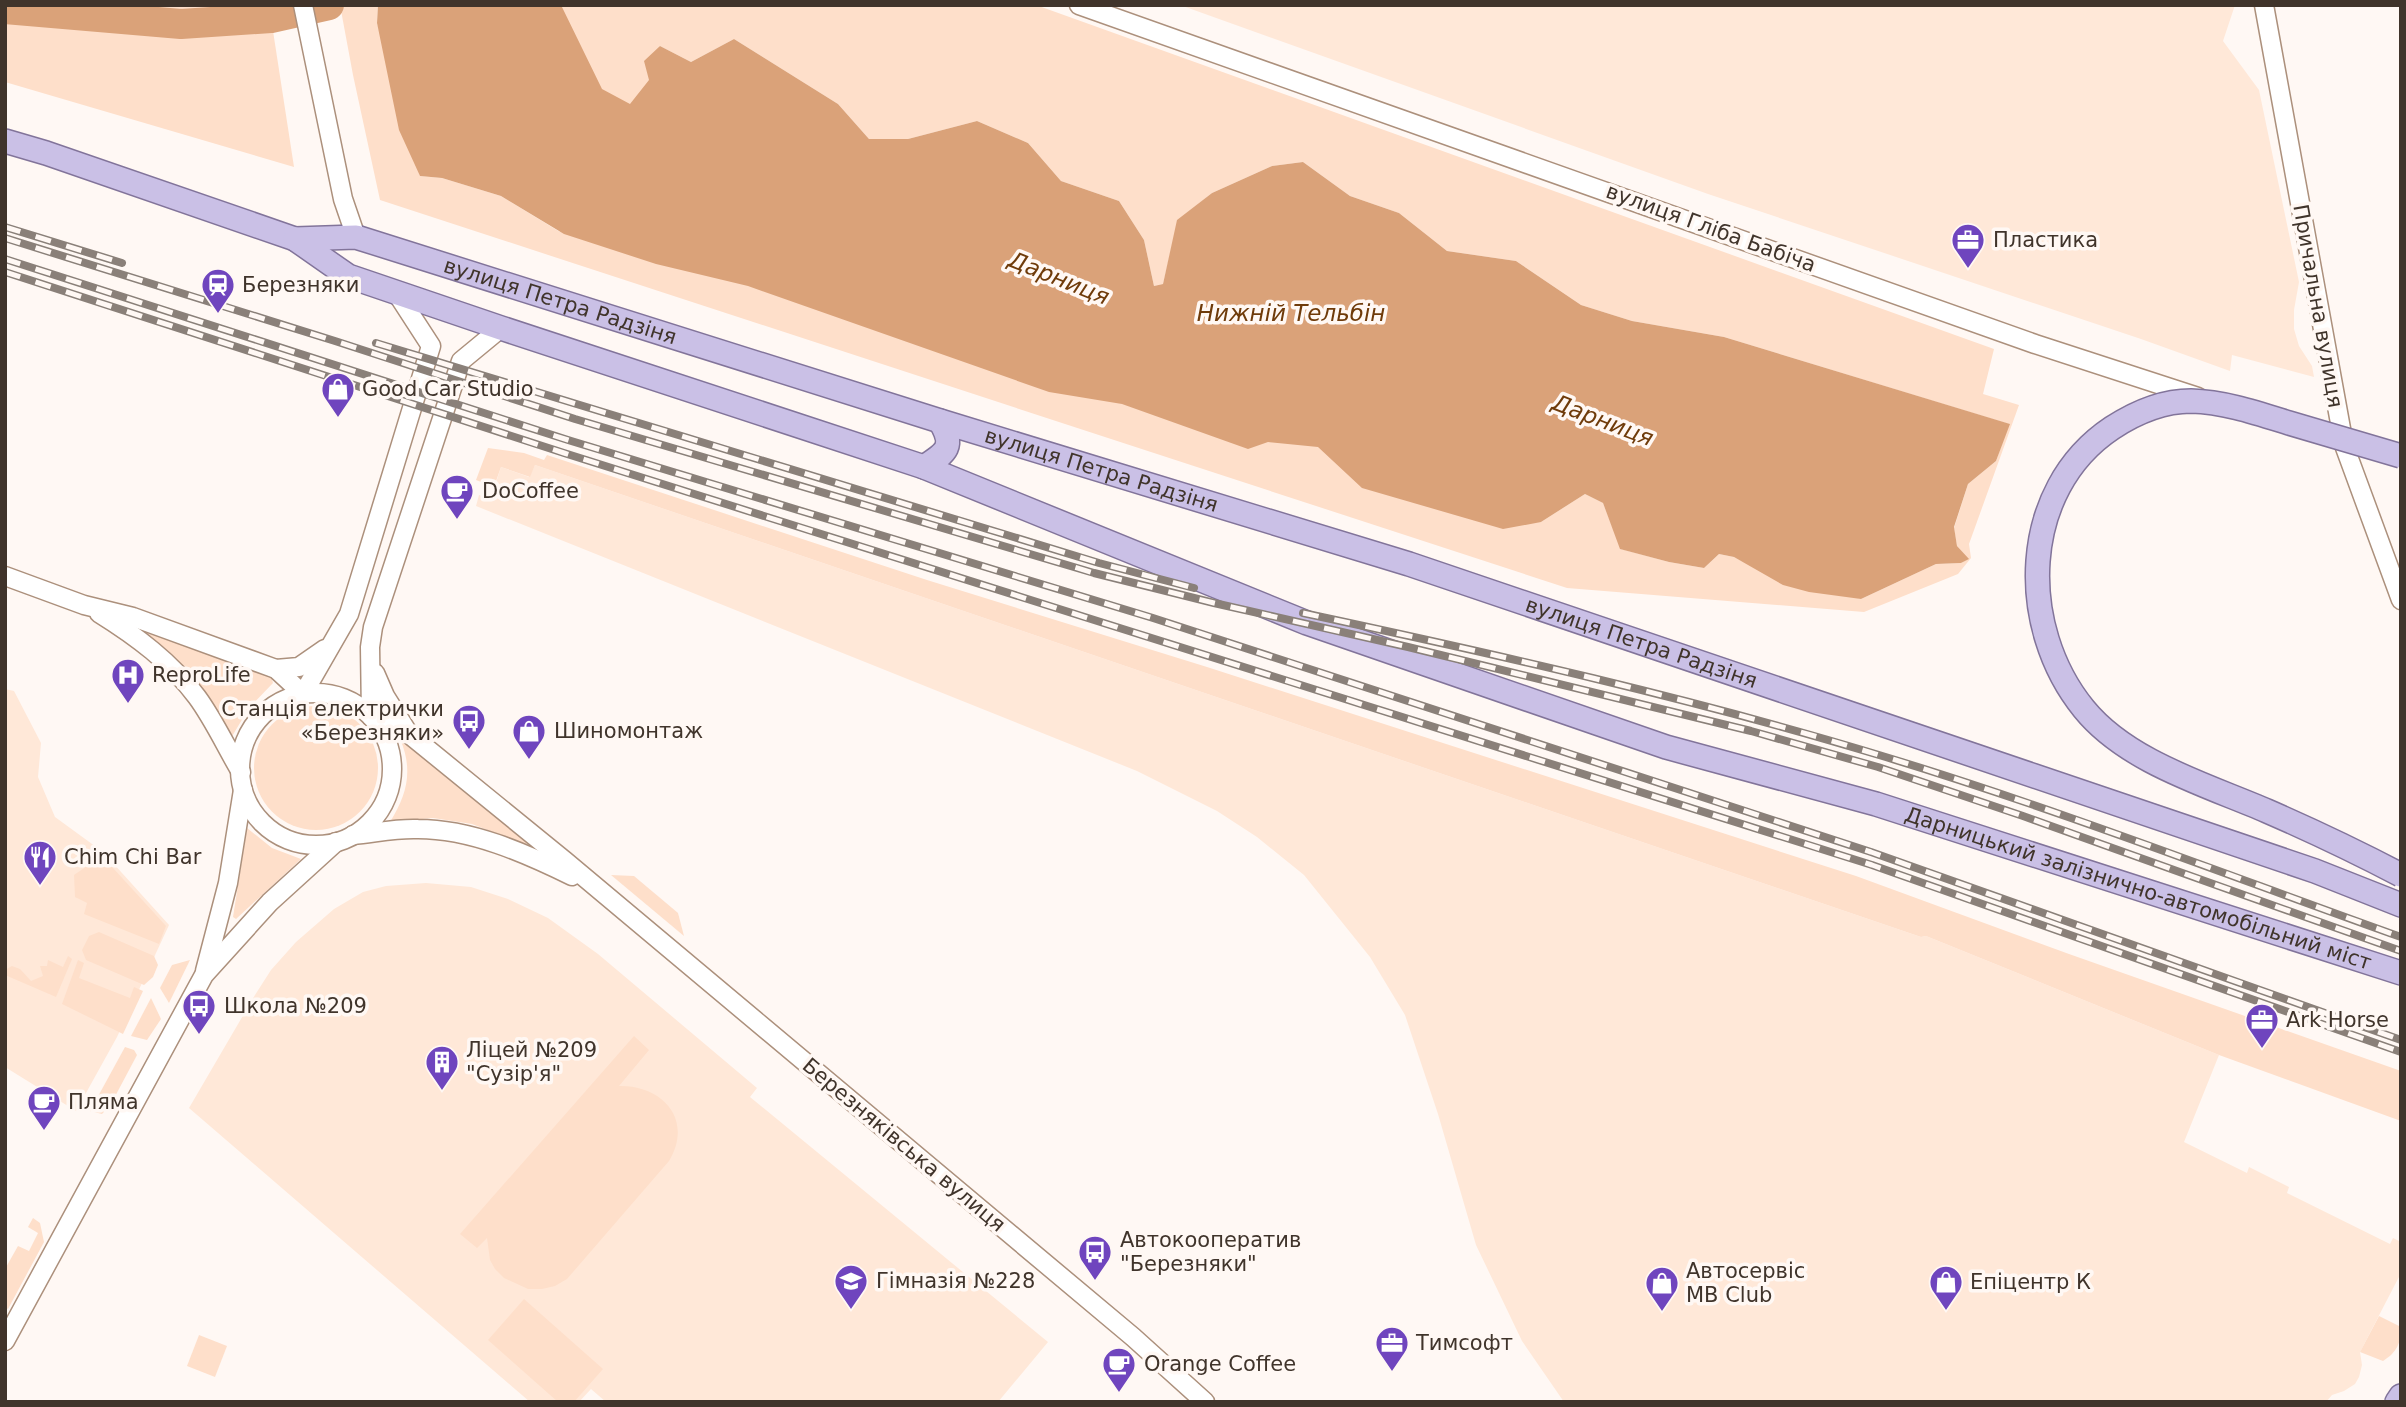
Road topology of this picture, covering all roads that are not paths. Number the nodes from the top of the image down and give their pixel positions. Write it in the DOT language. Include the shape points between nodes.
graph roads {
  1 [pos="303,5"];
  2 [pos="1079,5"];
  3 [pos="2264,5"];
  4 [pos="5,141"];
  5 [pos="356,237"];
  6 [pos="295,239"];
  7 [pos="397,292"];
  8 [pos="501,328"];
  9 [pos="940,421"];
  10 [pos="2344,446"];
  11 [pos="2401,456"];
  12 [pos="924,467"];
  13 [pos="5,576"];
  14 [pos="2401,600"];
  15 [pos="83,605"];
  16 [pos="340,633"];
  17 [pos="370,654"];
  18 [pos="276,669"];
  19 [pos="303,694"];
  20 [pos="371,716"];
  21 [pos="409,734"];
  22 [pos="242,780"];
  23 [pos="1876,804"];
  24 [pos="344,839"];
  25 [pos="2401,875"];
  26 [pos="600,890"];
  27 [pos="2401,905"];
  28 [pos="2401,973"];
  29 [pos="204,975"];
  30 [pos="5,1341"];
  31 [pos="2401,1396"];
  32 [pos="1205,1402"];
  33 [pos="2397,1402"];
  1 -- 5 [label="street" via="343,199"];
  2 -- 10 [label="street, вулиця Гліба Бабіча" via="2035,344"];
  3 -- 10 [label="street, Причальна вулиця"];
  4 -- 6 [label="main road, вулиця Петра Радзіня"];
  5 -- 6 [label="main road, вулиця Петра Радзіня"];
  5 -- 9 [label="main road, вулиця Петра Радзіня"];
  6 -- 7 [label="main road, вулиця Петра Радзіня" via="348,276"];
  7 -- 8 [label="main road, вулиця Петра Радзіня"];
  7 -- 16 [label="street" via="431,346"];
  8 -- 12 [label="main road, вулиця Петра Радзіня"];
  8 -- 17 [label="street" via="461,361 377,615"];
  9 -- 12 [label="main road" via="949,436 948,447"];
  9 -- 27 [label="main road, вулиця Петра Радзіня" via="1409,564 2315,871"];
  10 -- 14 [label="street, Причальна вулиця"];
  11 -- 25 [label="main road, bridge" via="2236,407 2190,401 2153,407 2106,432 2077,457 2048,512 2039,547 2037,584 2042,620 2064,681 2085,711 2130,751 2334,840"];
  12 -- 23 [label="main road, вулиця Петра Радзіня" via="1320,627 1666,747"];
  13 -- 15 [label="street"];
  15 -- 18 [label="street" via="133,617"];
  15 -- 22 [label="street" via="135,636 186,683 208,714"];
  16 -- 18 [label="street" via="305,664"];
  16 -- 19 [label="street"];
  17 -- 20 [label="street"];
  17 -- 21 [label="street" via="380,687"];
  18 -- 19 [label="street"];
  19 -- 20 [label="street" via="340,697"];
  19 -- 22 [label="street" via="273,706 255,724 244,747"];
  20 -- 21 [label="street, Березняківська вулиця"];
  20 -- 24 [label="street" via="389,748 390,784 374,817"];
  21 -- 26 [label="street, Березняківська вулиця"];
  22 -- 24 [label="street" via="254,811 279,834 302,843"];
  22 -- 29 [label="street" via="228,883"];
  23 -- 28 [label="main road, Дарницький залізнично-автомобільний міст"];
  24 -- 26 [label="street, Березняківська вулиця" via="418,828 462,835 526,855"];
  24 -- 29 [label="street" via="270,902"];
  26 -- 32 [label="street, Березняківська вулиця"];
  29 -- 30 [label="street"];
  31 -- 33 [label="main road"];
}
